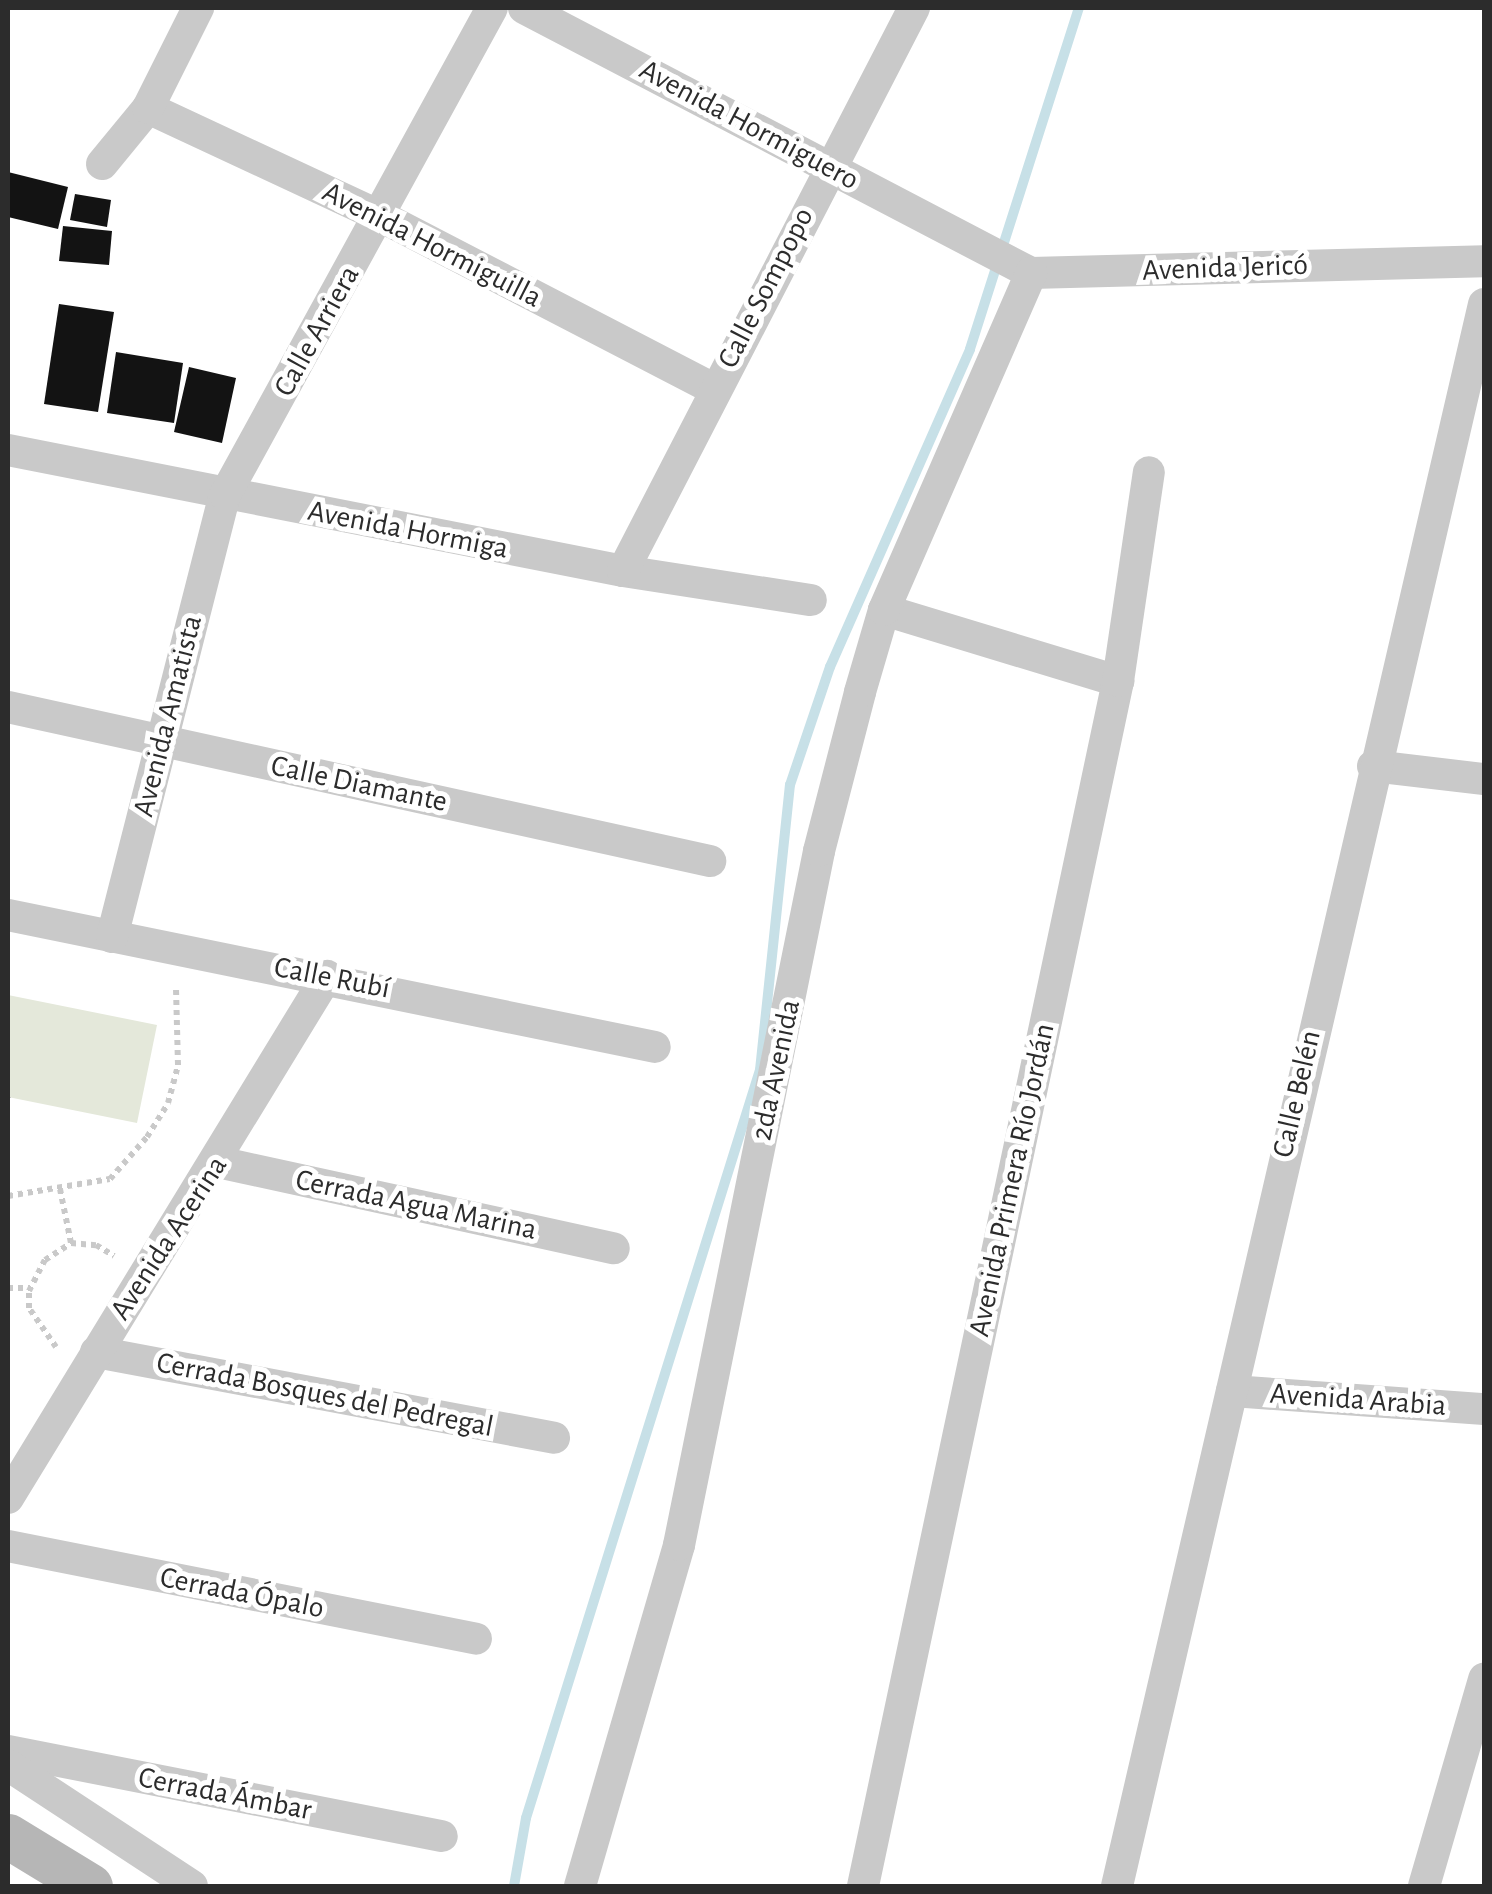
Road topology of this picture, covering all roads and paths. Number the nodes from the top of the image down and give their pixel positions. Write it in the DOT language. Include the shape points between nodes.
graph roads {
  1 [pos="198,8"];
  2 [pos="492,8"];
  3 [pos="524,8"];
  4 [pos="914,8"];
  5 [pos="148,108"];
  6 [pos="102,164"];
  7 [pos="829,167"];
  8 [pos="382,217"];
  9 [pos="971,246"];
  10 [pos="1484,260"];
  11 [pos="1025,270"];
  12 [pos="1484,304"];
  13 [pos="714,388"];
  14 [pos="8,450"];
  15 [pos="1149,472"];
  16 [pos="225,495"];
  17 [pos="623,570"];
  18 [pos="811,600"];
  19 [pos="884,610"];
  20 [pos="1118,681"];
  21 [pos="8,707"];
  22 [pos="161,741"];
  23 [pos="1372,766"];
  24 [pos="1484,779"];
  25 [pos="710,861"];
  26 [pos="8,915"];
  27 [pos="112,937"];
  28 [pos="328,976"];
  29 [pos="176,987"];
  30 [pos="654,1048"];
  31 [pos="218,1162"];
  32 [pos="60,1189"];
  33 [pos="8,1196"];
  34 [pos="72,1243"];
  35 [pos="614,1248"];
  36 [pos="114,1256"];
  37 [pos="8,1288"];
  38 [pos="30,1288"];
  39 [pos="56,1346"];
  40 [pos="96,1352"];
  41 [pos="1232,1391"];
  42 [pos="1484,1409"];
  43 [pos="554,1438"];
  44 [pos="8,1498"];
  45 [pos="8,1546"];
  46 [pos="476,1639"];
  47 [pos="1484,1678"];
  48 [pos="8,1751"];
  49 [pos="8,1765"];
  50 [pos="8,1836"];
  51 [pos="442,1836"];
  52 [pos="90,1886"];
  53 [pos="192,1886"];
  54 [pos="580,1886"];
  55 [pos="863,1886"];
  56 [pos="1117,1886"];
  57 [pos="1424,1886"];
  1 -- 5 [label="street"];
  2 -- 8 [label="street, Calle Arriera"];
  3 -- 7 [label="street, Avenida Hormiguero"];
  4 -- 7 [label="street, Calle Sompopo"];
  5 -- 6 [label="street"];
  5 -- 8 [label="street, Avenida Hormiguilla"];
  7 -- 9 [label="street, Avenida Hormiguero"];
  7 -- 13 [label="street, Calle Sompopo"];
  8 -- 13 [label="street, Avenida Hormiguilla"];
  8 -- 16 [label="street, Calle Arriera"];
  9 -- 11 [label="street, Avenida Jericó"];
  10 -- 11 [label="street, Avenida Jericó"];
  11 -- 19 [label="street, 2da Avenida"];
  12 -- 23 [label="street, Calle Belén"];
  13 -- 17 [label="street, Calle Sompopo"];
  14 -- 16 [label="street, Avenida Hormiga"];
  15 -- 20 [label="street, Avenida Primera Río Jordán"];
  16 -- 17 [label="street, Avenida Hormiga"];
  16 -- 22 [label="street, Avenida Amatista"];
  17 -- 18 [label="street, Avenida Hormiga"];
  19 -- 20 [label="street"];
  19 -- 54 [label="street, 2da Avenida" via="818,851 679,1545"];
  20 -- 55 [label="street, Avenida Primera Río Jordán"];
  21 -- 22 [label="street, Calle Diamante"];
  22 -- 25 [label="street, Calle Diamante"];
  22 -- 27 [label="street, Avenida Amatista"];
  23 -- 24 [label="street"];
  23 -- 41 [label="street, Calle Belén"];
  26 -- 27 [label="street, Calle Rubí"];
  27 -- 28 [label="street, Calle Rubí"];
  28 -- 30 [label="street, Calle Rubí"];
  28 -- 31 [label="street, Avenida Acerina"];
  29 -- 32 [label="path" via="178,1065 168,1104 110,1179"];
  31 -- 35 [label="street, Cerrada Agua Marina"];
  31 -- 40 [label="street, Avenida Acerina"];
  32 -- 33 [label="path"];
  32 -- 34 [label="path"];
  34 -- 36 [label="path" via="96,1245"];
  34 -- 38 [label="path" via="45,1260"];
  37 -- 38 [label="path"];
  38 -- 39 [label="path" via="38,1331"];
  40 -- 43 [label="street, Cerrada Bosques del Pedregal"];
  40 -- 44 [label="street, Avenida Acerina"];
  41 -- 42 [label="street, Avenida Arabia"];
  41 -- 56 [label="street, Calle Belén"];
  45 -- 46 [label="street, Cerrada Ópalo"];
  47 -- 57 [label="street"];
  48 -- 51 [label="street, Cerrada Ámbar"];
  49 -- 53 [label="street"];
  50 -- 52 [label="main road"];
}
